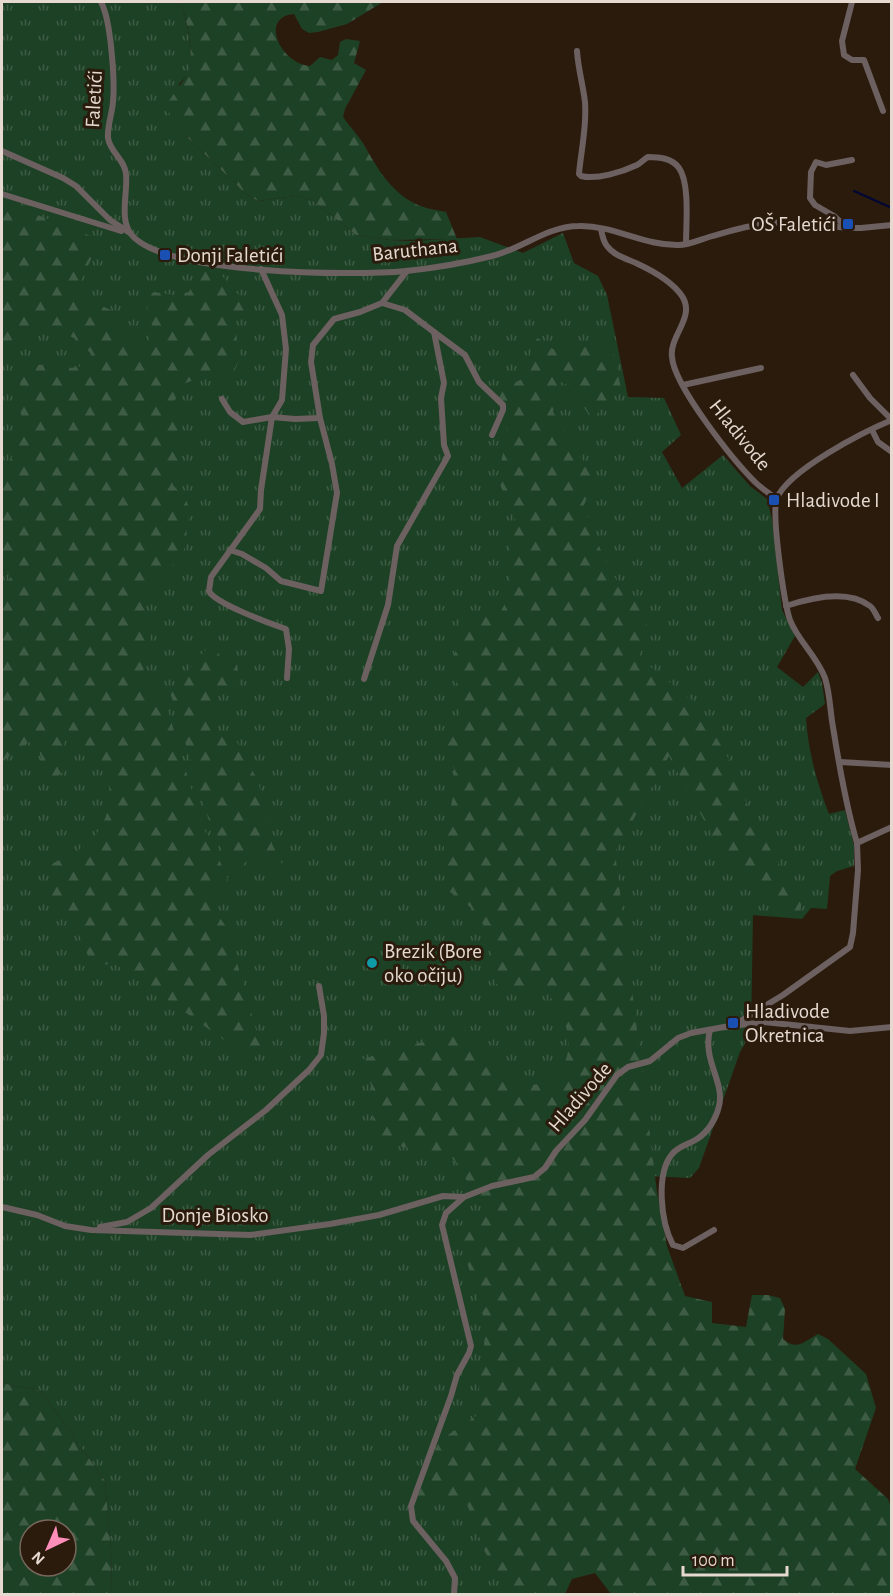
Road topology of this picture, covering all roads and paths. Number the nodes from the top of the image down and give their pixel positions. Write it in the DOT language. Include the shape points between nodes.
graph roads {
  1 [pos="101,2"];
  2 [pos="852,2"];
  3 [pos="577,51"];
  4 [pos="884,111"];
  5 [pos="2,151"];
  6 [pos="852,160"];
  7 [pos="2,194"];
  8 [pos="891,225"];
  9 [pos="846,227"];
  10 [pos="601,228"];
  11 [pos="130,234"];
  12 [pos="686,244"];
  13 [pos="261,269"];
  14 [pos="407,271"];
  15 [pos="382,303"];
  16 [pos="434,332"];
  17 [pos="761,368"];
  18 [pos="853,375"];
  19 [pos="684,386"];
  20 [pos="222,399"];
  21 [pos="272,417"];
  22 [pos="320,418"];
  23 [pos="891,420"];
  24 [pos="872,430"];
  25 [pos="492,435"];
  26 [pos="891,452"];
  27 [pos="776,499"];
  28 [pos="230,550"];
  29 [pos="786,606"];
  30 [pos="879,618"];
  31 [pos="287,678"];
  32 [pos="364,679"];
  33 [pos="840,762"];
  34 [pos="891,765"];
  35 [pos="891,827"];
  36 [pos="857,843"];
  37 [pos="319,986"];
  38 [pos="733,1025"];
  39 [pos="891,1027"];
  40 [pos="710,1030"];
  41 [pos="464,1197"];
  42 [pos="2,1207"];
  43 [pos="91,1230"];
  44 [pos="714,1230"];
  45 [pos="454,1594"];
  1 -- 11 [label="street, Faletići" via="108,22 115,84 108,139 125,167 125,215"];
  2 -- 4 [label="street" via="842,40 844,55 864,60"];
  3 -- 12 [label="street" via="585,101 579,174 596,177 639,164 648,157 678,166 685,183"];
  5 -- 11 [label="street" via="76,186"];
  6 -- 9 [label="street" via="826,165 816,162 808,192 812,202"];
  7 -- 11 [label="street"];
  8 -- 9 [label="street, Baruthana"];
  9 -- 12 [label="street, Baruthana" via="792,222 764,224"];
  10 -- 12 [label="street, Baruthana" via="661,244"];
  10 -- 14 [label="street, Baruthana" via="564,227 495,256"];
  10 -- 19 [label="street" via="611,250 661,278 682,297 685,318 671,354"];
  11 -- 13 [label="street, Baruthana" via="183,260"];
  13 -- 14 [label="street, Baruthana"];
  13 -- 21 [label="street" via="282,315 286,349 282,400"];
  14 -- 15 [label="street"];
  15 -- 16 [label="street" via="405,310"];
  15 -- 22 [label="street" via="334,319 314,345 311,362"];
  16 -- 25 [label="street" via="465,355 479,382 503,405"];
  16 -- 32 [label="street" via="444,383 441,398 448,456 397,546 388,605"];
  17 -- 19 [label="street"];
  18 -- 23 [label="street"];
  19 -- 27 [label="street, Hladivode" via="704,420 742,468"];
  20 -- 21 [label="street" via="243,422"];
  21 -- 22 [label="street"];
  21 -- 28 [label="street" via="260,509"];
  22 -- 28 [label="street" via="337,493 321,591 280,581 266,568"];
  23 -- 24 [label="street, Hladivode"];
  24 -- 26 [label="street" via="878,442"];
  24 -- 27 [label="street, Hladivode" via="815,462 787,484"];
  27 -- 29 [label="street, Hladivode"];
  28 -- 31 [label="street" via="211,577 211,596 286,629 290,649"];
  29 -- 30 [label="street" via="829,596 857,600 871,607"];
  29 -- 33 [label="street, Hladivode" via="794,628 819,664 825,680"];
  33 -- 34 [label="street"];
  33 -- 36 [label="street, Hladivode"];
  35 -- 36 [label="street"];
  36 -- 38 [label="street, Hladivode" via="850,947"];
  37 -- 43 [label="street" via="324,1033 321,1055 309,1070 151,1208 127,1222"];
  38 -- 39 [label="street" via="764,1022 850,1031"];
  38 -- 40 [label="street, Hladivode"];
  40 -- 41 [label="street, Hladivode" via="678,1038 650,1061 622,1070 540,1174"];
  40 -- 44 [label="street" via="708,1052 719,1094 718,1109 705,1133 672,1154 660,1191 673,1245 683,1248"];
  41 -- 43 [label="street, Donje Biosko" via="443,1196 380,1215 250,1235"];
  41 -- 45 [label="street" via="446,1213 442,1225 470,1353 457,1375 411,1506 413,1521 455,1578"];
  42 -- 43 [label="street, Donje Biosko"];
}
